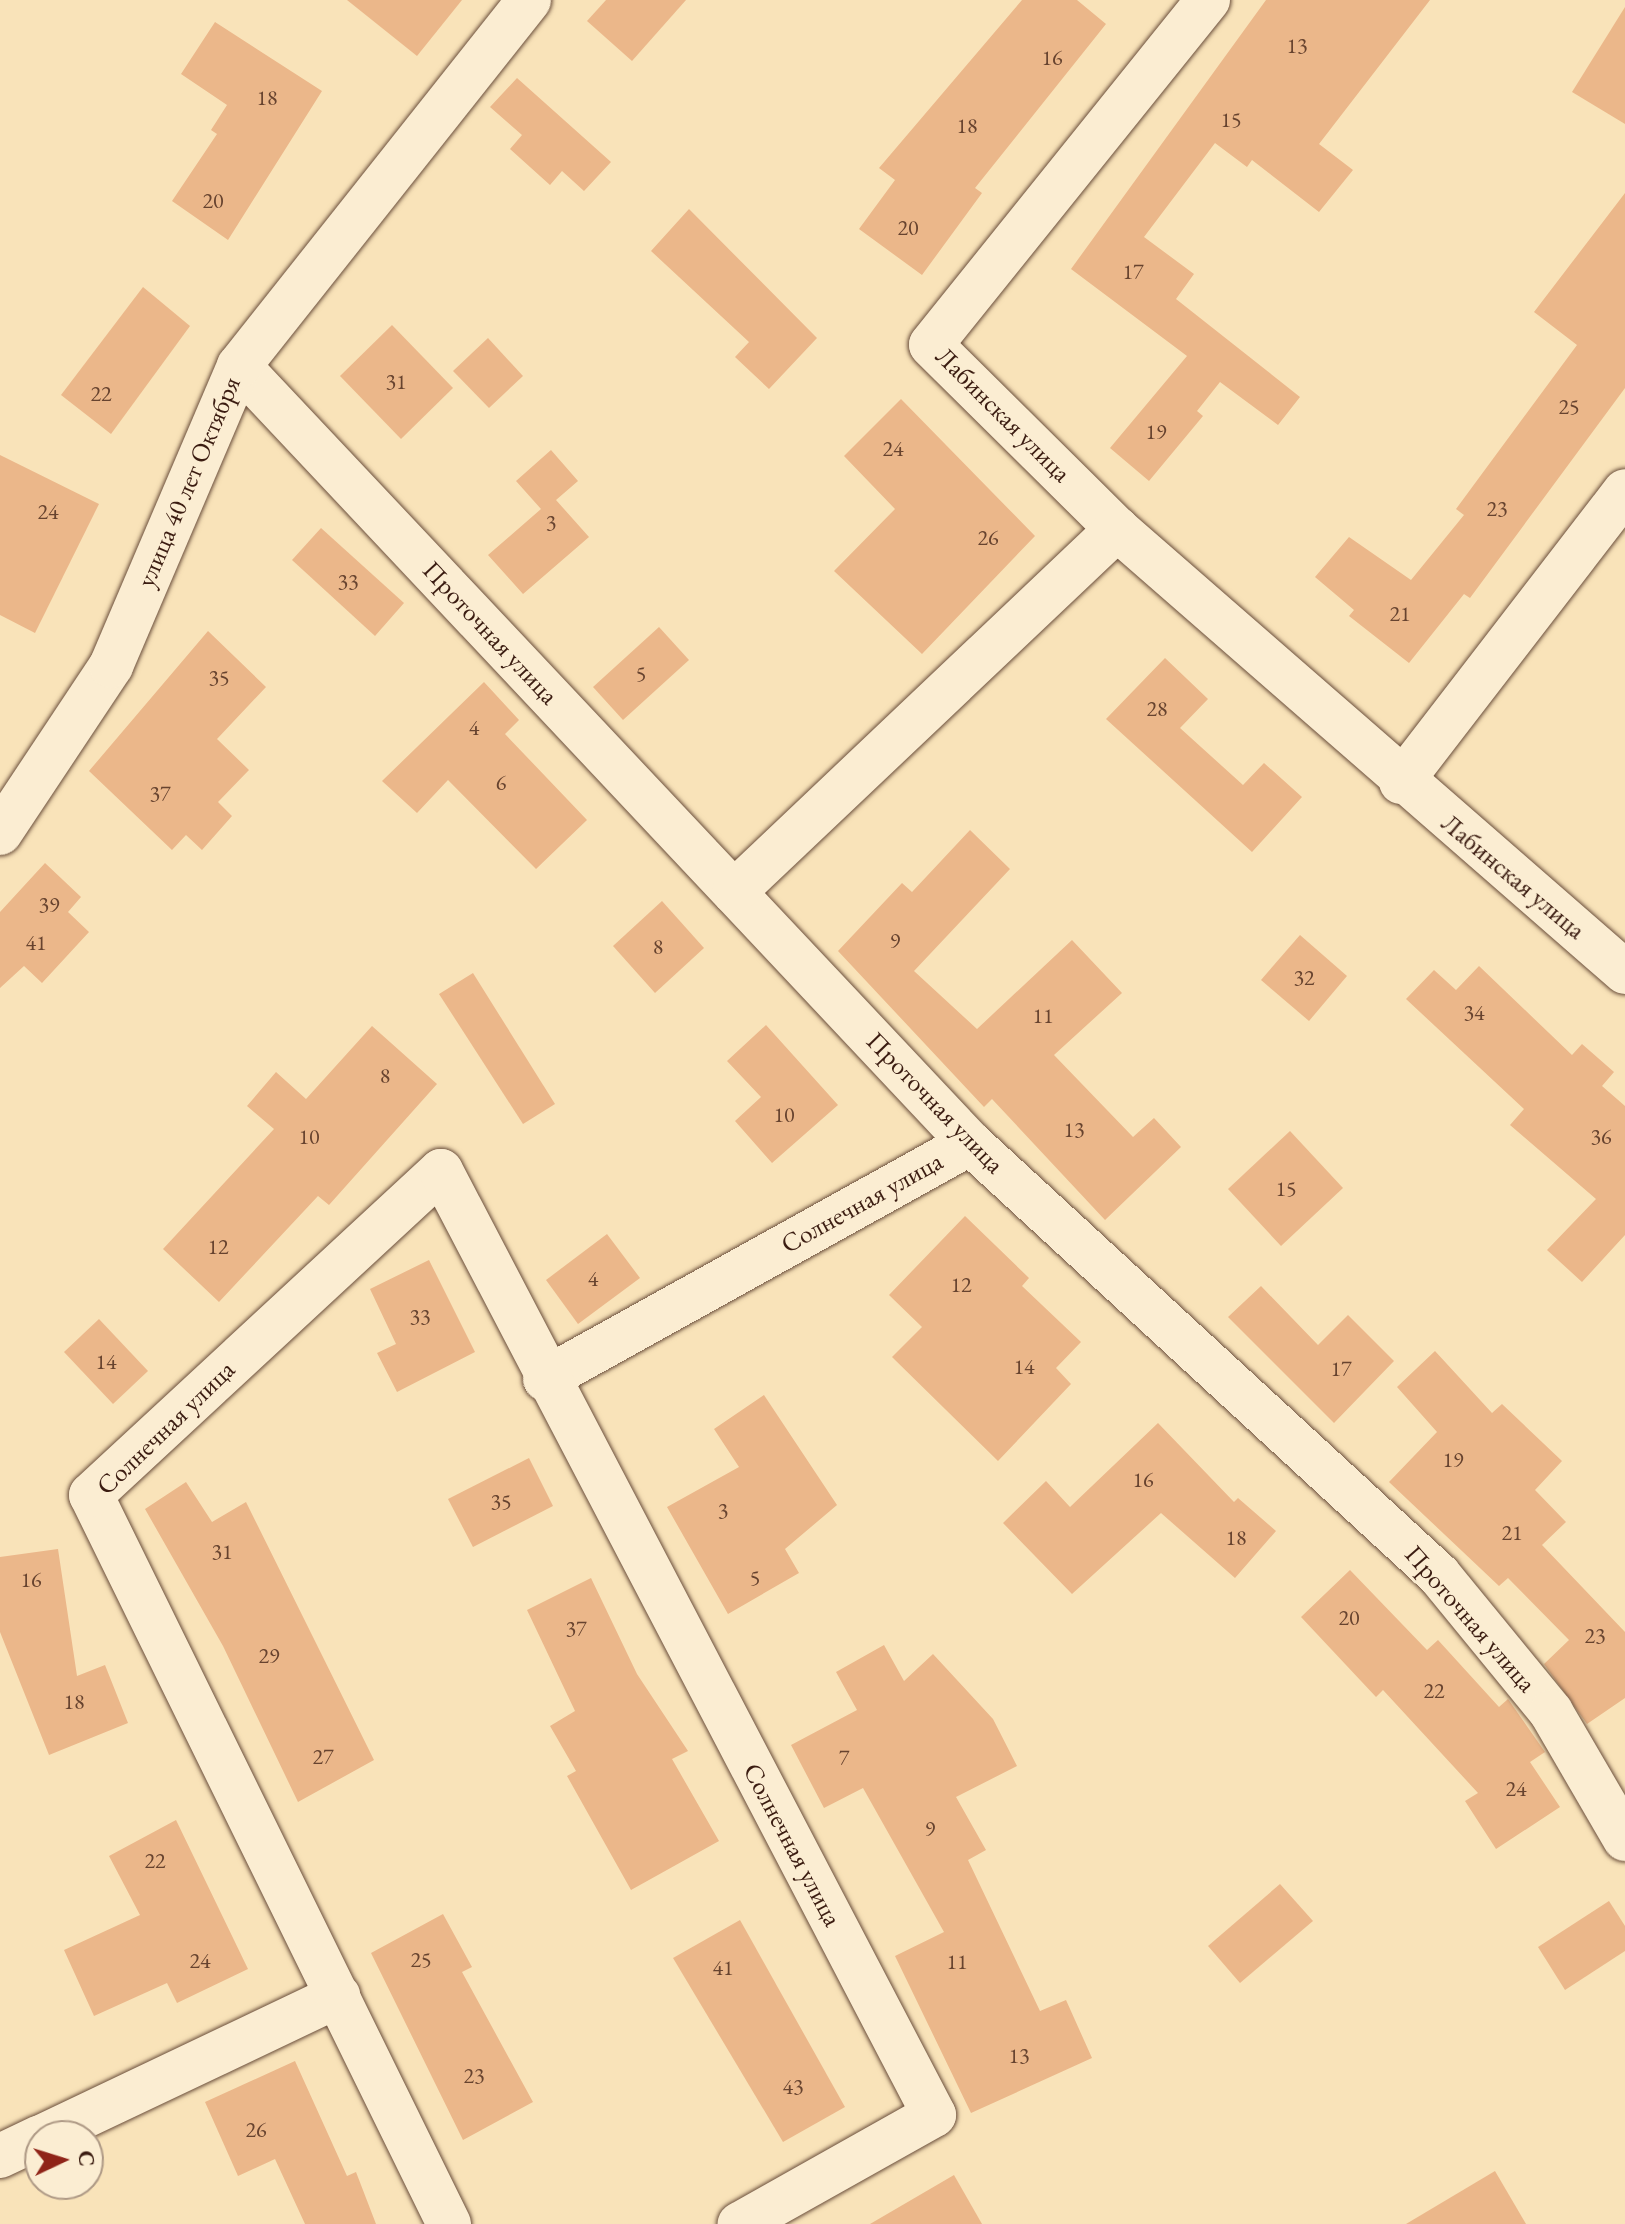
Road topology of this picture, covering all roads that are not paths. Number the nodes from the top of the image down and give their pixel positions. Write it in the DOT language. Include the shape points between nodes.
graph roads {
  1 [pos="529,0"];
  2 [pos="1208,0"];
  3 [pos="239,366"];
  4 [pos="1625,491"];
  5 [pos="1117,529"];
  6 [pos="1401,782"];
  7 [pos="0,833"];
  8 [pos="734,892"];
  9 [pos="1625,972"];
  10 [pos="970,1143"];
  11 [pos="545,1379"];
  12 [pos="1625,1839"];
  13 [pos="338,1996"];
  14 [pos="77,2120"];
  15 [pos="24,2145"];
  16 [pos="0,2156"];
  17 [pos="449,2224"];
  18 [pos="740,2224"];
  1 -- 3 [label="street, улица 40 лет Октября"];
  2 -- 5 [label="street, Лабинская улица" via="931,345"];
  3 -- 7 [label="street, улица 40 лет Октября" via="111,666"];
  3 -- 8 [label="street, Проточная улица"];
  4 -- 6 [label="street"];
  5 -- 6 [label="street, Лабинская улица"];
  5 -- 8 [label="street"];
  6 -- 9 [label="street, Лабинская улица"];
  8 -- 10 [label="street, Проточная улица"];
  10 -- 11 [label="street, Солнечная улица"];
  10 -- 12 [label="street, Проточная улица" via="1439,1575 1551,1712"];
  11 -- 13 [label="street, Солнечная улица" via="441,1171 91,1495"];
  11 -- 18 [label="street, Солнечная улица" via="934,2115"];
  13 -- 14 [label="street"];
  13 -- 17 [label="street, Солнечная улица"];
  15 -- 16 [label="street"];
}
